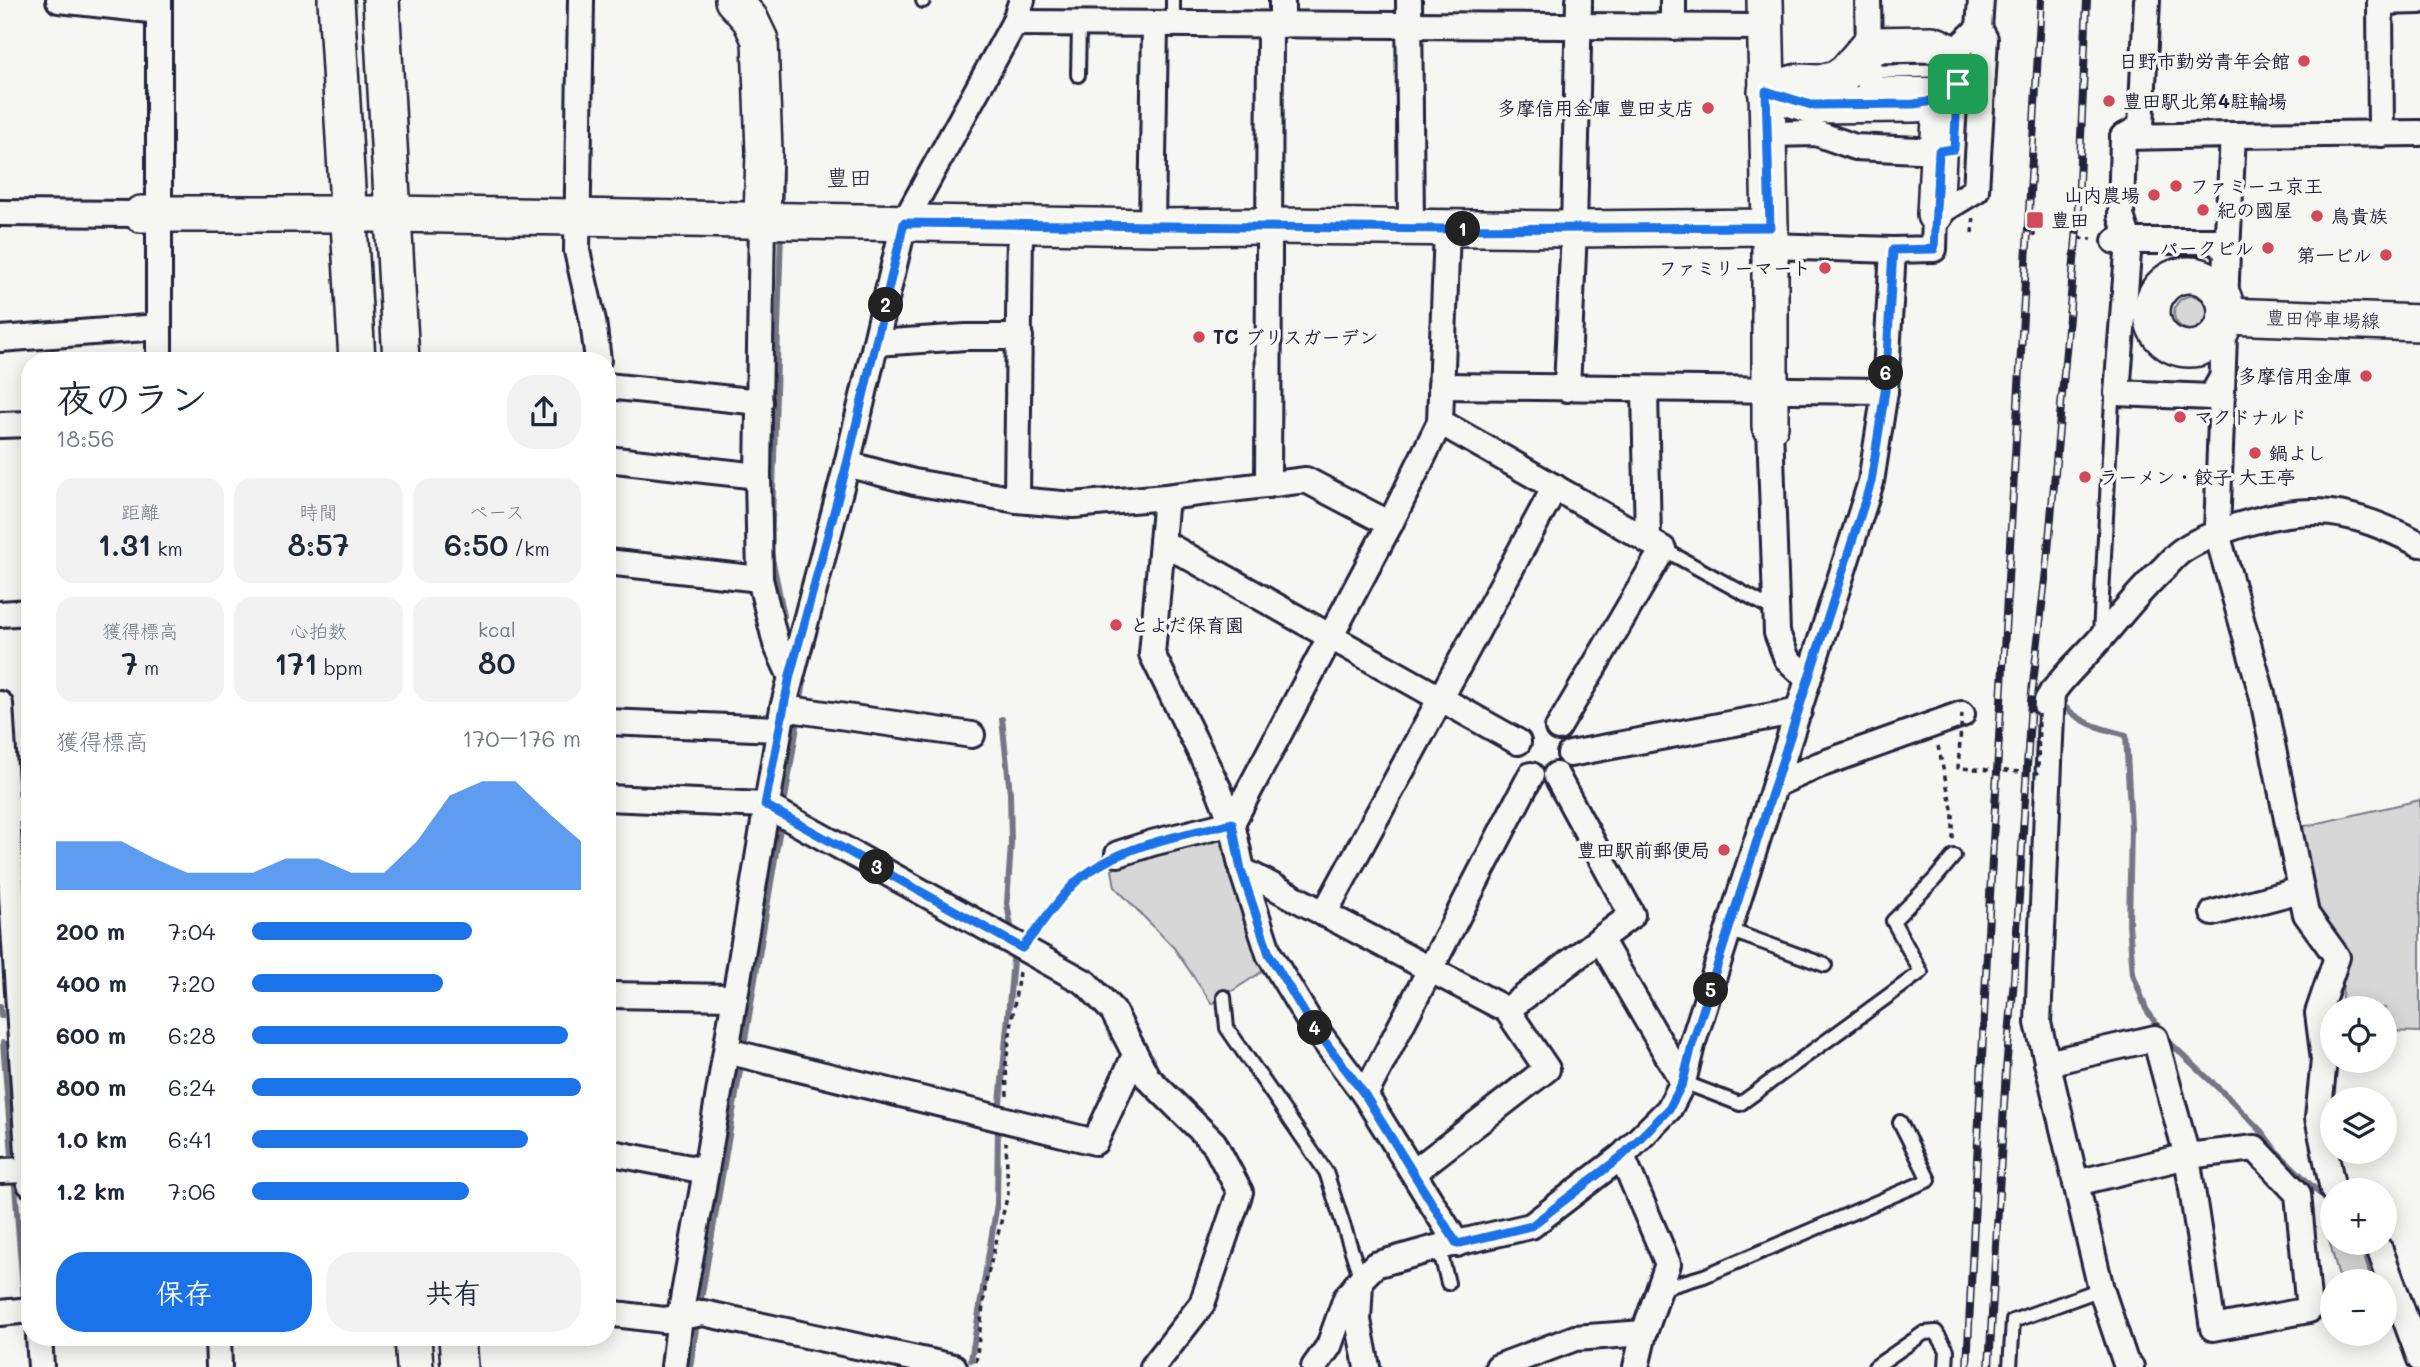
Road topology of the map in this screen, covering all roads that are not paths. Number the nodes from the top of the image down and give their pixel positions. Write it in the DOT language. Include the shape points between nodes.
graph roads {
  1 [pos="59,0"];
  2 [pos="336,0"];
  3 [pos="381,0"];
  4 [pos="581,0"];
  5 [pos="733,0"];
  6 [pos="1282,0"];
  7 [pos="1409,0"];
  8 [pos="1579,0"];
  9 [pos="1672,0"];
  10 [pos="1868,0"];
  11 [pos="1981,0"];
  12 [pos="2147,0"];
  13 [pos="2380,1"];
  14 [pos="2420,1"];
  15 [pos="159,5"];
  16 [pos="1018,11"];
  17 [pos="1766,14"];
  18 [pos="1167,16"];
  19 [pos="1079,24"];
  20 [pos="1276,25"];
  21 [pos="1409,26"];
  22 [pos="1578,27"];
  23 [pos="1673,27"];
  24 [pos="1979,28"];
  25 [pos="1078,75"];
  26 [pos="1869,75"];
  27 [pos="1955,78"];
  28 [pos="1766,91"];
  29 [pos="2420,133"];
  30 [pos="1767,134"];
  31 [pos="2381,134"];
  32 [pos="2233,135"];
  33 [pos="2123,137"];
  34 [pos="1947,150"];
  35 [pos="0,213"];
  36 [pos="150,214"];
  37 [pos="348,214"];
  38 [pos="393,214"];
  39 [pos="1935,215"];
  40 [pos="576,216"];
  41 [pos="766,220"];
  42 [pos="904,223"];
  43 [pos="1020,225"];
  44 [pos="1269,226"];
  45 [pos="1152,227"];
  46 [pos="1411,228"];
  47 [pos="1447,229"];
  48 [pos="1574,229"];
  49 [pos="1770,236"];
  50 [pos="2122,241"];
  51 [pos="1893,250"];
  52 [pos="2227,251"];
  53 [pos="2226,316"];
  54 [pos="2420,323"];
  55 [pos="159,327"];
  56 [pos="1020,337"];
  57 [pos="0,339"];
  58 [pos="876,343"];
  59 [pos="159,352"];
  60 [pos="357,352"];
  61 [pos="401,352"];
  62 [pos="597,352"];
  63 [pos="2222,378"];
  64 [pos="1441,386"];
  65 [pos="616,387"];
  66 [pos="1567,389"];
  67 [pos="1646,390"];
  68 [pos="1770,390"];
  69 [pos="1885,391"];
  70 [pos="2118,393"];
  71 [pos="760,402"];
  72 [pos="1440,422"];
  73 [pos="21,424"];
  74 [pos="0,425"];
  75 [pos="1769,426"];
  76 [pos="616,460"];
  77 [pos="847,464"];
  78 [pos="758,476"];
  79 [pos="1268,485"];
  80 [pos="1555,487"];
  81 [pos="1166,497"];
  82 [pos="1017,500"];
  83 [pos="1390,524"];
  84 [pos="2217,533"];
  85 [pos="1162,542"];
  86 [pos="2420,544"];
  87 [pos="1656,545"];
  88 [pos="616,563"];
  89 [pos="760,579"];
  90 [pos="1777,611"];
  91 [pos="21,613"];
  92 [pos="0,614"];
  93 [pos="1329,636"];
  94 [pos="2100,639"];
  95 [pos="790,675"];
  96 [pos="1808,679"];
  97 [pos="2052,692"];
  98 [pos="1440,698"];
  99 [pos="0,704"];
  100 [pos="1799,711"];
  101 [pos="1962,714"];
  102 [pos="2039,714"];
  103 [pos="781,718"];
  104 [pos="616,722"];
  105 [pos="1558,728"];
  106 [pos="972,735"];
  107 [pos="1518,742"];
  108 [pos="2,754"];
  109 [pos="1570,754"];
  110 [pos="1531,775"];
  111 [pos="1556,775"];
  112 [pos="1776,784"];
  113 [pos="616,798"];
  114 [pos="765,805"];
  115 [pos="18,809"];
  116 [pos="1232,823"];
  117 [pos="1118,854"];
  118 [pos="1954,856"];
  119 [pos="1241,870"];
  120 [pos="6,879"];
  121 [pos="2301,890"];
  122 [pos="2213,913"];
  123 [pos="1324,914"];
  124 [pos="1729,930"];
  125 [pos="1600,939"];
  126 [pos="1825,965"];
  127 [pos="1431,970"];
  128 [pos="616,995"];
  129 [pos="735,997"];
  130 [pos="1224,997"];
  131 [pos="1507,1010"];
  132 [pos="10,1026"];
  133 [pos="727,1051"];
  134 [pos="1135,1055"];
  135 [pos="2047,1063"];
  136 [pos="1683,1082"];
  137 [pos="1365,1095"];
  138 [pos="21,1109"];
  139 [pos="1900,1122"];
  140 [pos="616,1154"];
  141 [pos="1622,1156"];
  142 [pos="2187,1156"];
  143 [pos="21,1170"];
  144 [pos="0,1171"];
  145 [pos="706,1171"];
  146 [pos="1414,1172"];
  147 [pos="2330,1178"];
  148 [pos="2076,1184"];
  149 [pos="2298,1194"];
  150 [pos="2320,1200"];
  151 [pos="1448,1246"];
  152 [pos="2382,1255"];
  153 [pos="1360,1279"];
  154 [pos="1448,1283"];
  155 [pos="1660,1289"];
  156 [pos="2101,1289"];
  157 [pos="21,1311"];
  158 [pos="0,1312"];
  159 [pos="616,1314"];
  160 [pos="680,1316"];
  161 [pos="1644,1333"];
  162 [pos="40,1346"];
  163 [pos="218,1346"];
  164 [pos="414,1346"];
  165 [pos="458,1346"];
  166 [pos="2420,1359"];
  167 [pos="41,1367"];
  168 [pos="219,1367"];
  169 [pos="415,1367"];
  170 [pos="459,1367"];
  171 [pos="674,1367"];
  172 [pos="954,1367"];
  173 [pos="1153,1367"];
  174 [pos="1314,1367"];
  175 [pos="1367,1367"];
  176 [pos="1498,1367"];
  177 [pos="1636,1367"];
  178 [pos="1875,1367"];
  179 [pos="1946,1367"];
  180 [pos="2010,1367"];
  181 [pos="2131,1367"];
  1 -- 15 [label="street"];
  2 -- 37 [label="street"];
  3 -- 38 [label="street"];
  4 -- 40 [label="street"];
  5 -- 41 [label="street" via="760,40"];
  6 -- 20 [label="street"];
  7 -- 21 [label="street"];
  8 -- 22 [label="street"];
  9 -- 23 [label="street"];
  10 -- 26 [label="street"];
  11 -- 24 [label="street"];
  12 -- 33 [label="street" via="2141,127"];
  13 -- 14 [label="street"];
  13 -- 31 [label="street"];
  15 -- 36 [label="street"];
  16 -- 19 [label="street"];
  16 -- 42 [label="street"];
  17 -- 23 [label="street"];
  17 -- 28 [label="street"];
  18 -- 19 [label="street"];
  18 -- 20 [label="street"];
  18 -- 45 [label="street"];
  19 -- 25 [label="lane"];
  20 -- 21 [label="street"];
  20 -- 44 [label="street"];
  21 -- 22 [label="street"];
  21 -- 46 [label="street"];
  22 -- 23 [label="street"];
  22 -- 48 [label="street"];
  24 -- 27 [label="street"];
  24 -- 39 [label="street" via="1985,39 1976,190"];
  26 -- 27 [label="street" via="1930,103"];
  26 -- 27 [label="street" via="1932,44 1945,48"];
  26 -- 28 [label="street" via="1846,72 1820,83 1798,82"];
  26 -- 28 [label="street" via="1811,105"];
  27 -- 34 [label="street"];
  28 -- 30 [label="street"];
  29 -- 31 [label="street"];
  30 -- 34 [label="street" via="1816,132 1855,147"];
  30 -- 49 [label="street"];
  31 -- 32 [label="street"];
  32 -- 33 [label="street"];
  32 -- 52 [label="street"];
  33 -- 50 [label="street"];
  34 -- 39 [label="street"];
  35 -- 36 [label="street"];
  36 -- 37 [label="street"];
  36 -- 55 [label="street"];
  37 -- 38 [label="street"];
  37 -- 60 [label="street"];
  38 -- 40 [label="street"];
  38 -- 61 [label="street"];
  39 -- 51 [label="street" via="1934,249"];
  40 -- 41 [label="street"];
  40 -- 62 [label="street" via="577,251"];
  41 -- 42 [label="street"];
  41 -- 71 [label="street"];
  42 -- 43 [label="street"];
  42 -- 58 [label="street"];
  43 -- 45 [label="street"];
  43 -- 56 [label="street"];
  44 -- 45 [label="street"];
  44 -- 46 [label="street"];
  44 -- 79 [label="street"];
  46 -- 47 [label="street"];
  47 -- 48 [label="street"];
  47 -- 64 [label="street"];
  48 -- 49 [label="street"];
  48 -- 66 [label="street"];
  49 -- 51 [label="street"];
  49 -- 68 [label="street"];
  50 -- 52 [label="street" via="2215,241"];
  50 -- 70 [label="street"];
  51 -- 69 [label="street"];
  52 -- 53 [label="street"];
  53 -- 54 [label="street, 豊田停車場線"];
  53 -- 63 [label="street"];
  55 -- 57 [label="street"];
  55 -- 59 [label="street"];
  56 -- 58 [label="street"];
  56 -- 82 [label="street"];
  58 -- 77 [label="street"];
  63 -- 70 [label="street" via="2211,397"];
  63 -- 84 [label="street"];
  64 -- 66 [label="street"];
  64 -- 72 [label="street"];
  65 -- 71 [label="street"];
  66 -- 67 [label="street"];
  67 -- 68 [label="street"];
  67 -- 87 [label="street"];
  68 -- 69 [label="street"];
  68 -- 75 [label="street"];
  69 -- 96 [label="street" via="1871,482"];
  70 -- 94 [label="lane" via="2112,399"];
  71 -- 78 [label="street"];
  72 -- 80 [label="street"];
  72 -- 83 [label="street"];
  73 -- 74 [label="street"];
  75 -- 90 [label="street"];
  76 -- 78 [label="street"];
  77 -- 82 [label="street" via="915,482"];
  77 -- 95 [label="street"];
  78 -- 89 [label="street"];
  79 -- 81 [label="street"];
  79 -- 83 [label="street" via="1306,480"];
  80 -- 87 [label="street"];
  80 -- 98 [label="street"];
  81 -- 82 [label="street" via="1073,505"];
  81 -- 85 [label="street"];
  83 -- 93 [label="street"];
  84 -- 86 [label="street" via="2270,516 2319,511 2383,525"];
  84 -- 94 [label="street" via="2182,550 2142,588"];
  84 -- 121 [label="street" via="2262,694"];
  85 -- 93 [label="street"];
  85 -- 116 [label="street" via="1152,654"];
  87 -- 90 [label="lane"];
  87 -- 105 [label="street"];
  88 -- 89 [label="street"];
  89 -- 95 [label="street" via="776,644"];
  90 -- 96 [label="street" via="1780,647"];
  91 -- 92 [label="street"];
  93 -- 98 [label="street"];
  93 -- 116 [label="street"];
  94 -- 97 [label="street"];
  95 -- 103 [label="street"];
  96 -- 100 [label="street"];
  97 -- 102 [label="street"];
  97 -- 135 [label="street" via="2038,1023"];
  98 -- 107 [label="street"];
  98 -- 123 [label="street"];
  99 -- 108 [label="street"];
  100 -- 109 [label="street"];
  100 -- 112 [label="street"];
  101 -- 112 [label="street"];
  103 -- 104 [label="street"];
  103 -- 106 [label="street"];
  103 -- 114 [label="street"];
  105 -- 107 [label="street" via="1535,725"];
  105 -- 109 [label="street" via="1568,739"];
  107 -- 110 [label="street" via="1520,764"];
  108 -- 115 [label="street"];
  109 -- 111 [label="street"];
  110 -- 111 [label="street"];
  110 -- 127 [label="street"];
  111 -- 125 [label="street" via="1632,915"];
  112 -- 124 [label="street"];
  113 -- 114 [label="street"];
  114 -- 129 [label="street"];
  114 -- 134 [label="street" via="1086,984 1113,1011"];
  115 -- 120 [label="street"];
  116 -- 117 [label="street"];
  116 -- 119 [label="street"];
  118 -- 136 [label="lane" via="1893,921 1922,972 1740,1104"];
  119 -- 123 [label="street"];
  119 -- 137 [label="street" via="1269,954 1308,1019"];
  120 -- 132 [label="street"];
  121 -- 122 [label="street"];
  121 -- 147 [label="street" via="2306,914 2337,957 2318,1013 2324,1060 2318,1118"];
  123 -- 127 [label="street"];
  124 -- 126 [label="lane"];
  124 -- 136 [label="street"];
  125 -- 131 [label="street"];
  125 -- 136 [label="street"];
  127 -- 131 [label="street"];
  127 -- 137 [label="street"];
  128 -- 129 [label="street"];
  129 -- 133 [label="street"];
  130 -- 153 [label="lane" via="1227,1028 1326,1172"];
  131 -- 146 [label="street" via="1546,1069"];
  132 -- 138 [label="street"];
  133 -- 134 [label="street" via="1096,1142"];
  133 -- 145 [label="street"];
  134 -- 173 [label="street" via="1147,1077 1214,1143 1240,1192 1202,1304"];
  135 -- 142 [label="street" via="2155,1038"];
  135 -- 148 [label="street"];
  136 -- 141 [label="street" via="1669,1109"];
  137 -- 146 [label="street"];
  139 -- 155 [label="lane" via="1930,1181 1704,1276"];
  140 -- 145 [label="street"];
  141 -- 151 [label="street" via="1531,1226"];
  141 -- 155 [label="street" via="1668,1264"];
  142 -- 148 [label="street"];
  142 -- 149 [label="street" via="2255,1147"];
  142 -- 149 [label="street" via="2213,1328 2309,1311"];
  143 -- 144 [label="street"];
  145 -- 160 [label="street"];
  146 -- 151 [label="street"];
  148 -- 156 [label="street"];
  149 -- 150 [label="street"];
  151 -- 153 [label="street" via="1375,1265"];
  151 -- 154 [label="lane"];
  152 -- 166 [label="street"];
  153 -- 174 [label="street" via="1346,1298 1329,1346"];
  153 -- 175 [label="street" via="1358,1320"];
  155 -- 161 [label="street"];
  156 -- 180 [label="lane" via="2013,1321"];
  156 -- 181 [label="street" via="2126,1364"];
  157 -- 158 [label="street"];
  159 -- 160 [label="street" via="664,1320"];
  160 -- 171 [label="street"];
  160 -- 172 [label="street" via="703,1313"];
  161 -- 176 [label="street" via="1575,1338"];
  161 -- 177 [label="street"];
  162 -- 167 [label="street"];
  163 -- 168 [label="street"];
  164 -- 169 [label="street"];
  165 -- 170 [label="street"];
  178 -- 179 [label="lane" via="1924,1333 1936,1332 1947,1350"];
}
